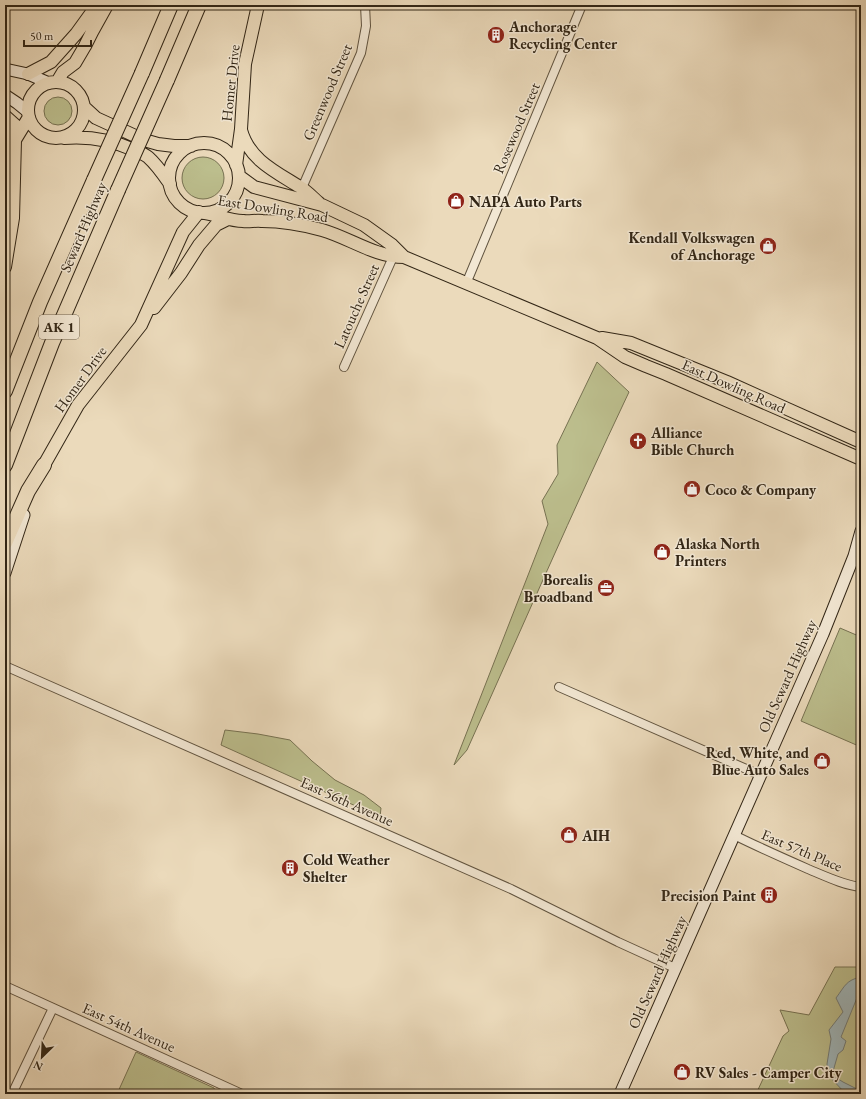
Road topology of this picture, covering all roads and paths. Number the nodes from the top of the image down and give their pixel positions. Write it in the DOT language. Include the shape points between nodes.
graph roads {
  1 [pos="97,5"];
  2 [pos="108,5"];
  3 [pos="171,5"];
  4 [pos="199,5"];
  5 [pos="258,5"];
  6 [pos="366,5"];
  7 [pos="582,5"];
  8 [pos="5,69"];
  9 [pos="28,74"];
  10 [pos="53,82"];
  11 [pos="5,95"];
  12 [pos="84,107"];
  13 [pos="28,115"];
  14 [pos="5,116"];
  15 [pos="241,129"];
  16 [pos="55,138"];
  17 [pos="15,140"];
  18 [pos="191,146"];
  19 [pos="237,170"];
  20 [pos="170,184"];
  21 [pos="302,188"];
  22 [pos="322,205"];
  23 [pos="202,212"];
  24 [pos="228,220"];
  25 [pos="399,257"];
  26 [pos="5,267"];
  27 [pos="466,284"];
  28 [pos="141,325"];
  29 [pos="597,338"];
  30 [pos="344,367"];
  31 [pos="5,391"];
  32 [pos="861,442"];
  33 [pos="861,459"];
  34 [pos="5,465"];
  35 [pos="44,465"];
  36 [pos="861,531"];
  37 [pos="5,543"];
  38 [pos="5,573"];
  39 [pos="5,666"];
  40 [pos="559,687"];
  41 [pos="760,775"];
  42 [pos="734,835"];
  43 [pos="861,887"];
  44 [pos="675,968"];
  45 [pos="5,986"];
  46 [pos="53,1008"];
  47 [pos="12,1094"];
  48 [pos="242,1094"];
  49 [pos="620,1094"];
  1 -- 9 [label="main road" via="51,62"];
  2 -- 10 [label="main road" via="75,63"];
  3 -- 31 [label="highway, Seward Highway / AK 1, bridge" via="40,302"];
  4 -- 34 [label="highway, Seward Highway / AK 1, bridge" via="52,343"];
  5 -- 15 [label="main road, Homer Drive" via="245,64"];
  6 -- 21 [label="street, Greenwood Street" via="366,26 361,53"];
  7 -- 27 [label="street, Rosewood Street"];
  8 -- 9 [label="main road"];
  9 -- 10 [label="main road"];
  10 -- 12 [label="main road" via="65,83 75,90"];
  10 -- 13 [label="main road" via="41,86 34,92"];
  11 -- 13 [label="main road" via="18,103"];
  12 -- 16 [label="main road" via="84,115 77,129 64,137"];
  12 -- 18 [label="main road" via="96,118 114,128 144,140 158,144"];
  13 -- 16 [label="main road" via="38,132"];
  13 -- 17 [label="main road"];
  14 -- 17 [label="main road" via="15,125"];
  15 -- 19 [label="main road, Homer Drive"];
  15 -- 21 [label="main road" via="248,149 259,161"];
  16 -- 20 [label="main road" via="102,139 126,146 147,156 159,167"];
  17 -- 26 [label="main road" via="13,218"];
  18 -- 19 [label="main road" via="211,144 222,148 230,155"];
  18 -- 20 [label="main road" via="183,150 174,161 169,175"];
  19 -- 22 [label="main road, East Dowling Road" via="254,187"];
  19 -- 23 [label="main road" via="238,187 233,197 216,211"];
  20 -- 23 [label="main road" via="172,193 178,201 185,207"];
  21 -- 22 [label="main road"];
  22 -- 25 [label="main road, East Dowling Road" via="364,225 392,245"];
  23 -- 24 [label="main road, East Dowling Road"];
  23 -- 28 [label="main road, Homer Drive" via="183,232"];
  24 -- 25 [label="main road, East Dowling Road" via="281,222 323,230 356,244"];
  24 -- 28 [label="main road" via="216,225 199,245"];
  25 -- 27 [label="main road, East Dowling Road"];
  25 -- 30 [label="street, Latouche Street"];
  27 -- 29 [label="main road, East Dowling Road"];
  28 -- 35 [label="main road, Homer Drive" via="78,405"];
  29 -- 32 [label="main road, East Dowling Road" via="631,343 727,382"];
  29 -- 33 [label="main road, East Dowling Road" via="625,357"];
  35 -- 37 [label="highway" via="28,491"];
  35 -- 38 [label="main road, Homer Drive" via="20,525"];
  36 -- 41 [label="main road, Old Seward Highway" via="854,556 823,634"];
  39 -- 44 [label="street, East 56th Avenue" via="511,889"];
  40 -- 41 [label="street"];
  41 -- 42 [label="main road, Old Seward Highway"];
  42 -- 43 [label="street, East 57th Place" via="820,874 851,886"];
  42 -- 44 [label="main road, Old Seward Highway"];
  44 -- 49 [label="main road, Old Seward Highway"];
  45 -- 46 [label="street, East 54th Avenue"];
  46 -- 47 [label="street"];
  46 -- 48 [label="street, East 54th Avenue"];
}
